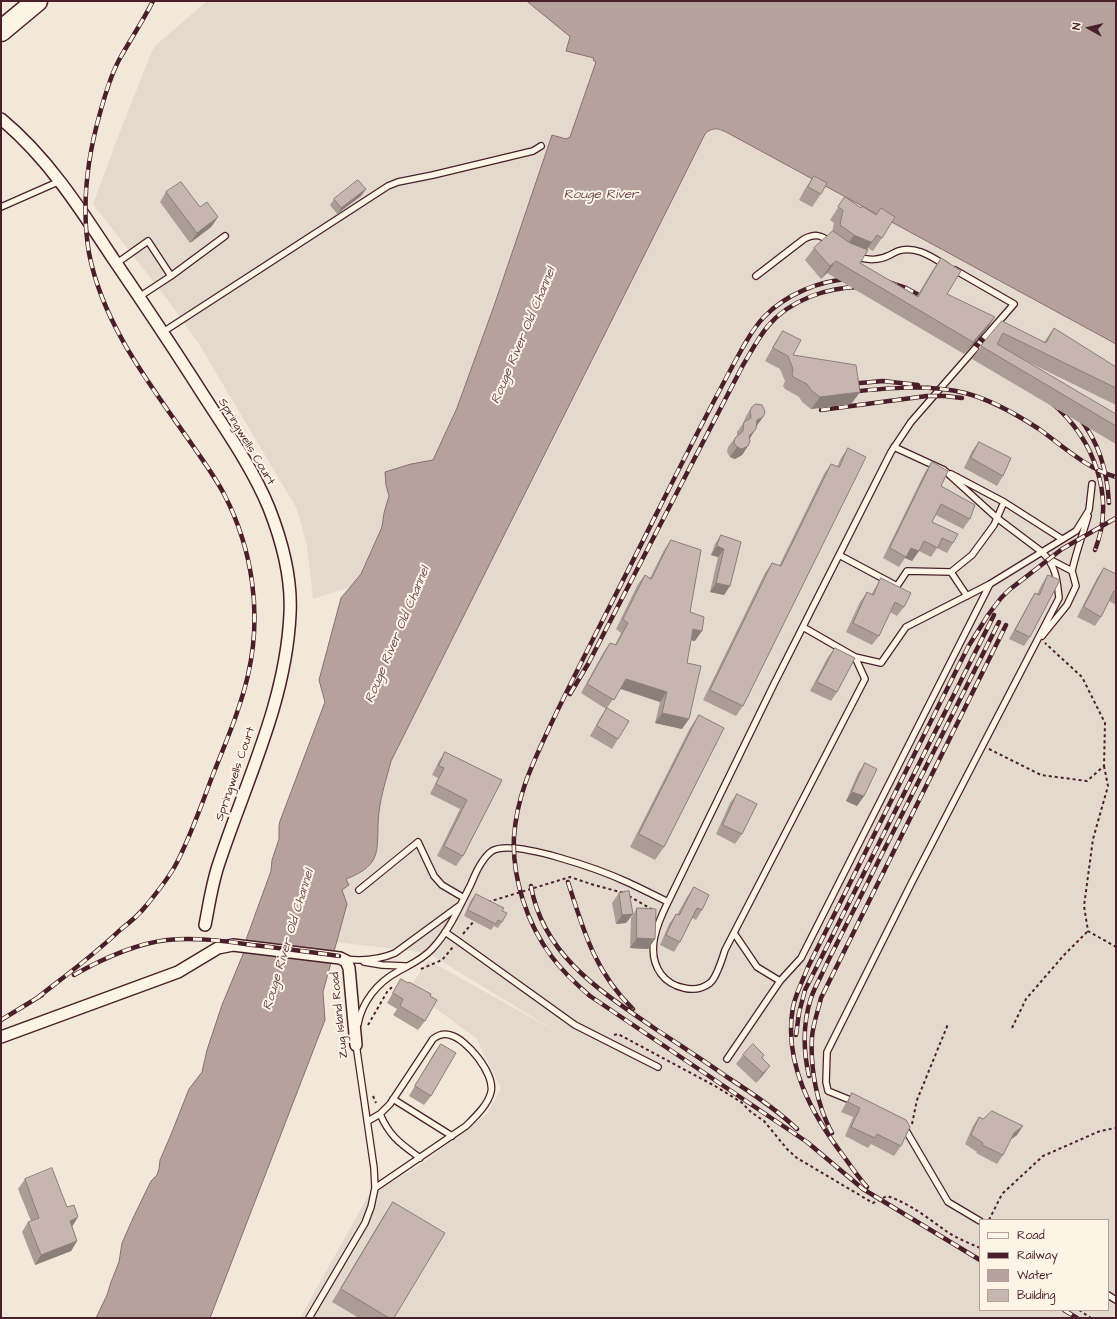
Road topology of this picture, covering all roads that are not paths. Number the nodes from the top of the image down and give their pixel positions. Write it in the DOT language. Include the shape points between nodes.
graph roads {
  1 [pos="37,1"];
  2 [pos="1,31"];
  3 [pos="1,119"];
  4 [pos="541,146"];
  5 [pos="60,182"];
  6 [pos="1,207"];
  7 [pos="225,236"];
  8 [pos="836,247"];
  9 [pos="848,254"];
  10 [pos="117,263"];
  11 [pos="171,276"];
  12 [pos="756,276"];
  13 [pos="139,297"];
  14 [pos="163,332"];
  15 [pos="894,447"];
  16 [pos="944,470"];
  17 [pos="1092,484"];
  18 [pos="1004,502"];
  19 [pos="1089,510"];
  20 [pos="997,518"];
  21 [pos="1062,539"];
  22 [pos="1042,552"];
  23 [pos="838,555"];
  24 [pos="1049,558"];
  25 [pos="1072,571"];
  26 [pos="951,572"];
  27 [pos="990,584"];
  28 [pos="967,596"];
  29 [pos="803,627"];
  30 [pos="1034,646"];
  31 [pos="855,657"];
  32 [pos="359,890"];
  33 [pos="464,898"];
  34 [pos="668,902"];
  35 [pos="460,905"];
  36 [pos="205,925"];
  37 [pos="445,932"];
  38 [pos="734,934"];
  39 [pos="344,959"];
  40 [pos="408,966"];
  41 [pos="780,981"];
  42 [pos="1,1037"];
  43 [pos="356,1044"];
  44 [pos="727,1059"];
  45 [pos="658,1068"];
  46 [pos="393,1099"];
  47 [pos="863,1105"];
  48 [pos="380,1114"];
  49 [pos="898,1119"];
  50 [pos="368,1121"];
  51 [pos="452,1136"];
  52 [pos="420,1158"];
  53 [pos="375,1188"];
  54 [pos="979,1220"];
  55 [pos="309,1318"];
  1 -- 2 [label="highway"];
  3 -- 5 [label="street, Springwells Court" via="45,162"];
  4 -- 14 [label="lane" via="534,151 388,186"];
  5 -- 6 [label="lane"];
  5 -- 10 [label="street, Springwells Court"];
  7 -- 11 [label="lane"];
  8 -- 12 [label="lane" via="819,235 812,235"];
  9 -- 15 [label="lane" via="868,260 879,259 899,250 918,251 1014,304 911,422"];
  10 -- 11 [label="lane" via="148,241"];
  10 -- 13 [label="street, Springwells Court"];
  11 -- 13 [label="lane"];
  13 -- 14 [label="street, Springwells Court"];
  14 -- 36 [label="street, Springwells Court" via="253,475 269,508 287,566 289,591 287,649 278,692 218,865"];
  15 -- 16 [label="lane"];
  15 -- 23 [label="lane"];
  16 -- 18 [label="lane"];
  16 -- 20 [label="lane"];
  17 -- 19 [label="lane"];
  18 -- 20 [label="lane"];
  18 -- 21 [label="lane"];
  19 -- 21 [label="lane" via="1076,531"];
  19 -- 25 [label="lane"];
  20 -- 22 [label="lane"];
  20 -- 26 [label="lane" via="972,555"];
  21 -- 22 [label="lane"];
  22 -- 24 [label="lane"];
  22 -- 27 [label="lane"];
  23 -- 26 [label="lane" via="897,586 907,571"];
  23 -- 29 [label="lane"];
  24 -- 25 [label="lane"];
  24 -- 30 [label="lane" via="1056,573 1059,598"];
  25 -- 30 [label="lane" via="1076,586 1067,605"];
  26 -- 28 [label="lane"];
  27 -- 28 [label="lane"];
  27 -- 41 [label="lane" via="801,958"];
  28 -- 31 [label="lane" via="906,627 881,663"];
  29 -- 31 [label="lane"];
  29 -- 34 [label="lane"];
  30 -- 47 [label="lane" via="828,1052 828,1091"];
  31 -- 38 [label="lane" via="865,679"];
  32 -- 33 [label="lane" via="418,842 434,876 442,885"];
  33 -- 34 [label="lane" via="482,862 492,851 506,848 530,850 595,870 626,881"];
  33 -- 35 [label="lane"];
  34 -- 38 [label="lane" via="656,928 654,959 666,980 677,987 691,990 711,982"];
  35 -- 37 [label="lane"];
  35 -- 39 [label="lane" via="395,953 373,959"];
  37 -- 40 [label="lane" via="428,953"];
  37 -- 45 [label="lane" via="575,1025"];
  38 -- 41 [label="lane" via="757,967"];
  39 -- 40 [label="lane"];
  39 -- 42 [label="street, Zug Island Road" via="233,945 218,948 178,972"];
  39 -- 43 [label="street, Zug Island Road" via="348,965"];
  40 -- 43 [label="lane" via="393,974 370,996 358,1022"];
  41 -- 44 [label="lane"];
  43 -- 50 [label="lane, Zug Island Road"];
  46 -- 48 [label="lane"];
  46 -- 51 [label="lane"];
  46 -- 51 [label="lane" via="432,1039 439,1034 449,1034 459,1039 472,1051 488,1073 491,1092 477,1116"];
  48 -- 50 [label="lane"];
  48 -- 52 [label="lane" via="390,1134"];
  49 -- 54 [label="lane" via="948,1202"];
  50 -- 53 [label="lane, Zug Island Road"];
  51 -- 52 [label="lane"];
  52 -- 53 [label="lane"];
  53 -- 55 [label="lane, Zug Island Road" via="372,1207 365,1223"];
}
